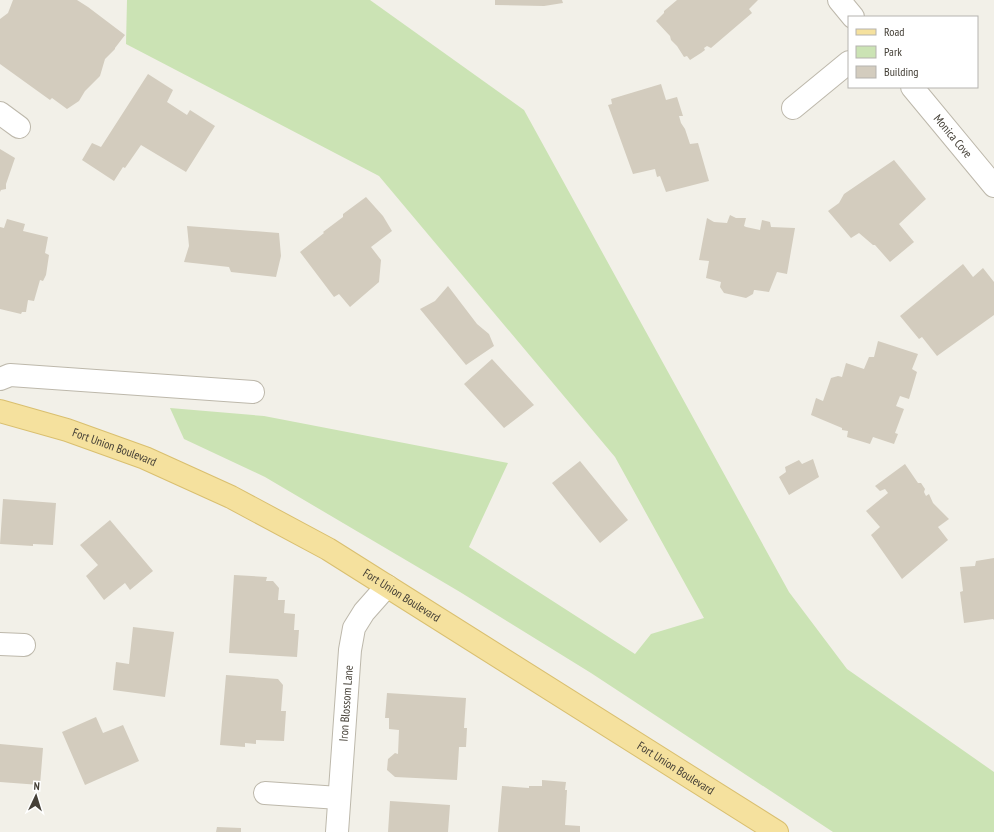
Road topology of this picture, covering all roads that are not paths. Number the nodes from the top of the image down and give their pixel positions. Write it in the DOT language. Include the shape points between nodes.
graph roads {
  1 [pos="839,0"];
  2 [pos="852,16"];
  3 [pos="848,63"];
  4 [pos="913,88"];
  5 [pos="793,108"];
  6 [pos="0,113"];
  7 [pos="19,127"];
  8 [pos="994,186"];
  9 [pos="0,379"];
  10 [pos="253,392"];
  11 [pos="0,411"];
  12 [pos="387,586"];
  13 [pos="0,644"];
  14 [pos="24,645"];
  15 [pos="265,793"];
  16 [pos="340,798"];
  17 [pos="337,832"];
  18 [pos="777,832"];
  1 -- 2 [label="street"];
  3 -- 5 [label="street"];
  4 -- 8 [label="street, Monica Cove"];
  6 -- 7 [label="street"];
  9 -- 10 [label="street" via="10,375"];
  11 -- 12 [label="main road, Fort Union Boulevard" via="67,430 145,458 224,494 328,549"];
  12 -- 16 [label="street, Iron Blossom Lane" via="364,612 354,628 350,650"];
  12 -- 18 [label="main road, Fort Union Boulevard"];
  13 -- 14 [label="street"];
  15 -- 16 [label="street"];
  16 -- 17 [label="street, Iron Blossom Lane"];
}
